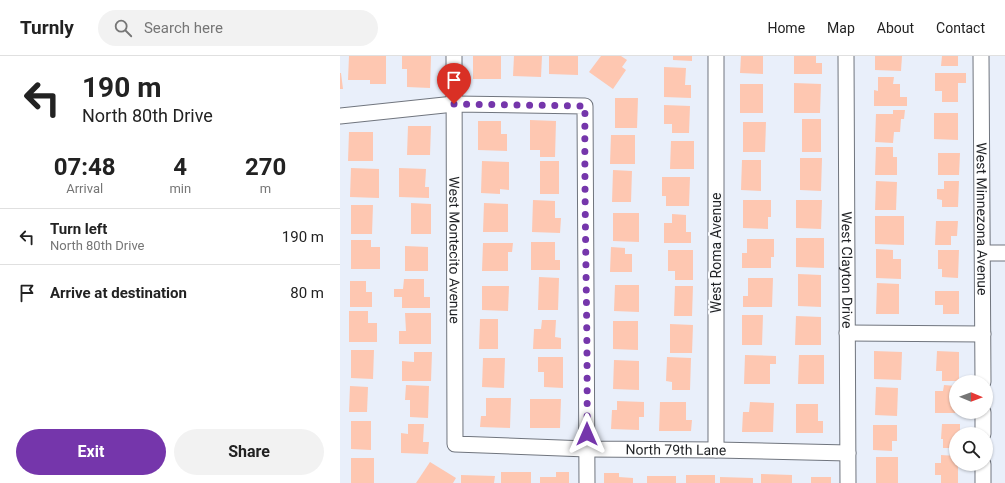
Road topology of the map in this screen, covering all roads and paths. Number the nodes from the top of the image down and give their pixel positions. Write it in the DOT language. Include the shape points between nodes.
graph roads {
  1 [pos="454,56"];
  2 [pos="716,56"];
  3 [pos="846,56"];
  4 [pos="981,56"];
  5 [pos="454,104"];
  6 [pos="340,116"];
  7 [pos="983,254"];
  8 [pos="1005,254"];
  9 [pos="847,333"];
  10 [pos="983,334"];
  11 [pos="983,375"];
  12 [pos="455,444"];
  13 [pos="587,449"];
  14 [pos="716,450"];
  15 [pos="848,453"];
  16 [pos="983,471"];
  17 [pos="587,483"];
  18 [pos="848,483"];
  19 [pos="983,483"];
  1 -- 5 [label="street, West Montecito Avenue"];
  2 -- 14 [label="street, West Roma Avenue"];
  3 -- 9 [label="street, West Clayton Drive"];
  4 -- 7 [label="street, West Minnezona Avenue"];
  5 -- 6 [label="street"];
  5 -- 12 [label="street, West Montecito Avenue"];
  5 -- 13 [label="street" via="585,106"];
  7 -- 8 [label="street"];
  7 -- 10 [label="street, West Minnezona Avenue"];
  9 -- 10 [label="street"];
  9 -- 15 [label="street, West Clayton Drive"];
  10 -- 11 [label="street, West Minnezona Avenue"];
  12 -- 13 [label="street, North 79th Lane"];
  13 -- 14 [label="street, North 79th Lane"];
  13 -- 17 [label="street"];
  14 -- 15 [label="street, North 79th Lane"];
  15 -- 18 [label="street, West Clayton Drive"];
  16 -- 19 [label="street"];
}
